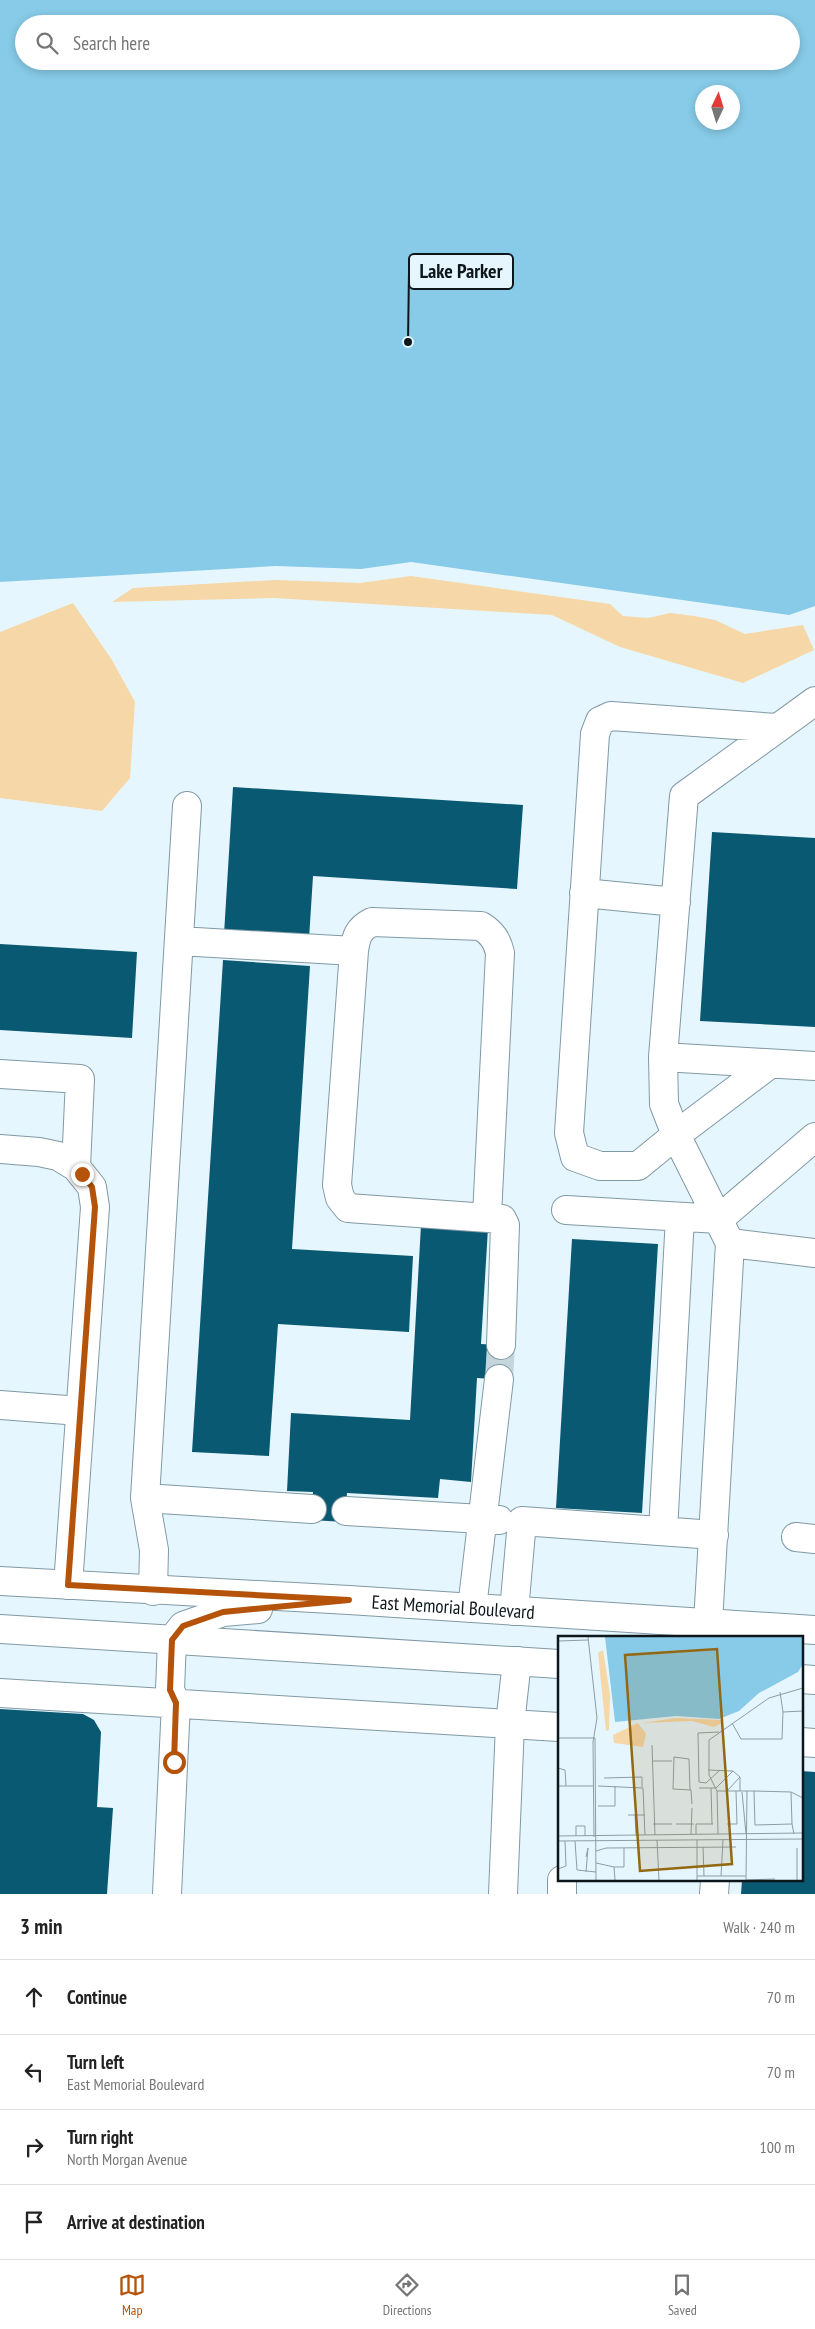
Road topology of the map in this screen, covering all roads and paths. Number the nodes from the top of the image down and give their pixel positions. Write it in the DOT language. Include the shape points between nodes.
graph roads {
  1 [pos="815,700"];
  2 [pos="777,728"];
  3 [pos="187,806"];
  4 [pos="584,893"];
  5 [pos="676,902"];
  6 [pos="179,941"];
  7 [pos="354,951"];
  8 [pos="663,1057"];
  9 [pos="770,1064"];
  10 [pos="815,1066"];
  11 [pos="0,1074"];
  12 [pos="676,1134"];
  13 [pos="815,1137"];
  14 [pos="0,1149"];
  15 [pos="79,1171"];
  16 [pos="566,1210"];
  17 [pos="487,1216"];
  18 [pos="680,1217"];
  19 [pos="725,1231"];
  20 [pos="814,1252"];
  21 [pos="501,1345"];
  22 [pos="499,1379"];
  23 [pos="0,1405"];
  24 [pos="80,1411"];
  25 [pos="145,1498"];
  26 [pos="312,1509"];
  27 [pos="346,1511"];
  28 [pos="482,1520"];
  29 [pos="522,1521"];
  30 [pos="663,1531"];
  31 [pos="714,1535"];
  32 [pos="0,1581"];
  33 [pos="68,1585"];
  34 [pos="153,1591"];
  35 [pos="349,1600"];
  36 [pos="472,1608"];
  37 [pos="514,1611"];
  38 [pos="708,1623"];
  39 [pos="0,1629"];
  40 [pos="815,1630"];
  41 [pos="172,1640"];
  42 [pos="517,1661"];
  43 [pos="558,1664"];
  44 [pos="802,1679"];
  45 [pos="815,1680"];
  46 [pos="0,1693"];
  47 [pos="176,1703"];
  48 [pos="510,1724"];
  49 [pos="558,1727"];
  50 [pos="802,1742"];
  51 [pos="815,1743"];
  52 [pos="167,1894"];
  53 [pos="503,1894"];
  1 -- 2 [label="main road"];
  2 -- 4 [label="main road" via="612,716 600,722 594,734"];
  2 -- 5 [label="main road" via="684,796"];
  3 -- 6 [label="main road"];
  4 -- 5 [label="main road"];
  4 -- 12 [label="main road" via="569,1133 575,1157 600,1166 638,1166"];
  5 -- 8 [label="main road"];
  6 -- 7 [label="main road"];
  6 -- 25 [label="main road"];
  7 -- 17 [label="main road" via="337,1185 340,1198 348,1208"];
  7 -- 17 [label="main road" via="356,935 372,922 481,926 498,943"];
  8 -- 9 [label="main road"];
  8 -- 12 [label="main road" via="664,1104"];
  9 -- 10 [label="main road"];
  9 -- 12 [label="main road"];
  11 -- 15 [label="main road" via="80,1079"];
  12 -- 19 [label="main road"];
  13 -- 19 [label="main road"];
  14 -- 15 [label="main road" via="58,1156"];
  15 -- 24 [label="main road" via="92,1187 95,1207"];
  16 -- 18 [label="main road"];
  17 -- 21 [label="main road" via="502,1219 505,1225"];
  18 -- 19 [label="main road"];
  18 -- 30 [label="main road"];
  19 -- 20 [label="main road"];
  19 -- 31 [label="main road"];
  22 -- 28 [label="main road"];
  23 -- 24 [label="main road"];
  24 -- 33 [label="main road"];
  25 -- 26 [label="main road"];
  25 -- 34 [label="main road" via="154,1550"];
  27 -- 28 [label="main road"];
  28 -- 29 [label="main road"];
  28 -- 36 [label="main road"];
  29 -- 30 [label="main road"];
  29 -- 37 [label="main road"];
  30 -- 31 [label="main road"];
  31 -- 38 [label="main road"];
  32 -- 33 [label="main road, East Memorial Boulevard"];
  33 -- 34 [label="main road, East Memorial Boulevard"];
  34 -- 35 [label="main road, East Memorial Boulevard"];
  35 -- 36 [label="main road, East Memorial Boulevard"];
  35 -- 41 [label="main road" via="223,1612 183,1626"];
  36 -- 37 [label="main road, East Memorial Boulevard"];
  37 -- 38 [label="main road, East Memorial Boulevard"];
  38 -- 40 [label="main road, East Memorial Boulevard"];
  39 -- 41 [label="main road"];
  41 -- 42 [label="main road"];
  41 -- 47 [label="main road" via="170,1690"];
  42 -- 43 [label="main road"];
  42 -- 48 [label="main road"];
  44 -- 45 [label="main road"];
  46 -- 47 [label="main road"];
  47 -- 48 [label="main road"];
  47 -- 52 [label="main road"];
  48 -- 49 [label="main road"];
  48 -- 53 [label="main road"];
  50 -- 51 [label="main road"];
}
